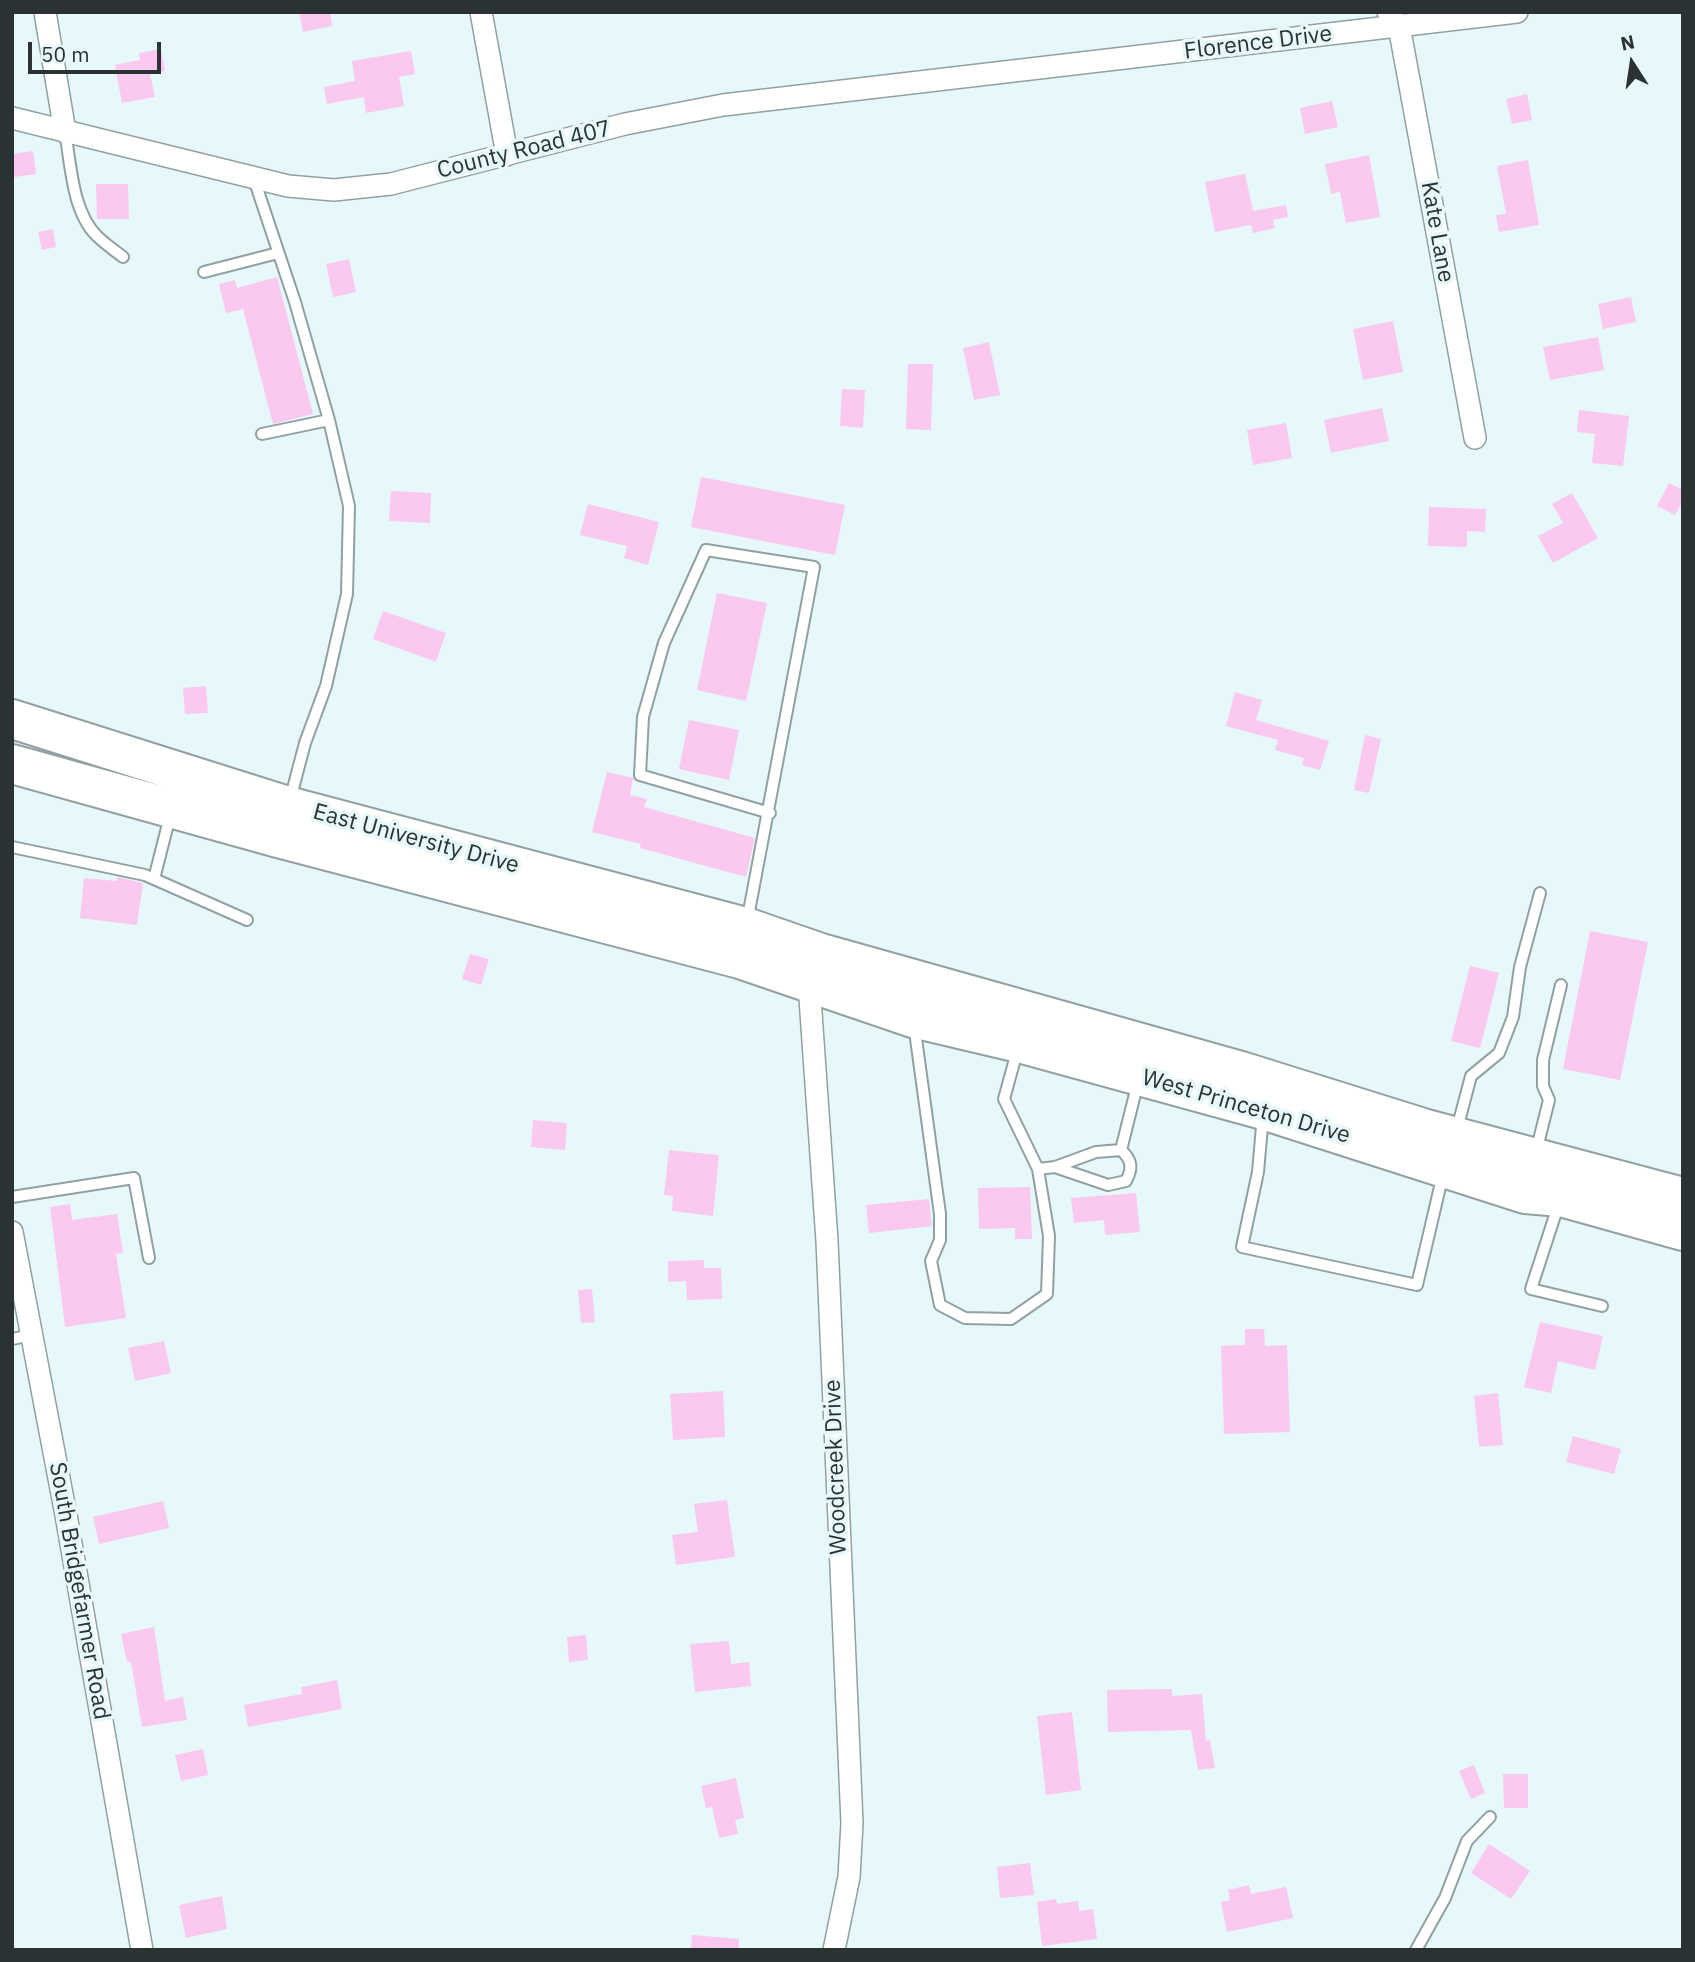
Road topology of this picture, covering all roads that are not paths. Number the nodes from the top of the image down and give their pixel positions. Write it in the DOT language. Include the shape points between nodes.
graph roads {
  1 [pos="45,12"];
  2 [pos="481,12"];
  3 [pos="1517,12"];
  4 [pos="1397,17"];
  5 [pos="1042,68"];
  6 [pos="12,118"];
  7 [pos="65,132"];
  8 [pos="507,155"];
  9 [pos="254,179"];
  10 [pos="278,253"];
  11 [pos="123,257"];
  12 [pos="204,272"];
  13 [pos="329,420"];
  14 [pos="262,434"];
  15 [pos="1475,438"];
  16 [pos="12,719"];
  17 [pos="12,764"];
  18 [pos="288,806"];
  19 [pos="172,807"];
  20 [pos="770,813"];
  21 [pos="12,847"];
  22 [pos="153,879"];
  23 [pos="1540,893"];
  24 [pos="247,919"];
  25 [pos="743,943"];
  26 [pos="815,968"];
  27 [pos="1561,985"];
  28 [pos="913,1018"];
  29 [pos="1019,1043"];
  30 [pos="1140,1076"];
  31 [pos="1263,1110"];
  32 [pos="1121,1150"];
  33 [pos="1450,1151"];
  34 [pos="1535,1155"];
  35 [pos="1055,1167"];
  36 [pos="1038,1169"];
  37 [pos="12,1197"];
  38 [pos="1561,1197"];
  39 [pos="1683,1197"];
  40 [pos="1683,1231"];
  41 [pos="12,1232"];
  42 [pos="149,1258"];
  43 [pos="1602,1306"];
  44 [pos="22,1337"];
  45 [pos="1490,1816"];
  46 [pos="142,1950"];
  47 [pos="834,1950"];
  48 [pos="1416,1950"];
  1 -- 7 [label="street"];
  2 -- 8 [label="street"];
  3 -- 4 [label="street, Florence Drive"];
  4 -- 5 [label="street, Florence Drive"];
  4 -- 15 [label="street, Kate Lane"];
  5 -- 8 [label="street, County Road 407" via="712,107"];
  6 -- 7 [label="street, County Road 407"];
  7 -- 9 [label="street, County Road 407"];
  7 -- 11 [label="lane" via="82,210 95,234"];
  8 -- 9 [label="street, County Road 407" via="373,188 309,189"];
  9 -- 10 [label="lane"];
  10 -- 12 [label="lane"];
  10 -- 13 [label="lane"];
  13 -- 14 [label="lane"];
  13 -- 18 [label="lane" via="349,506 347,594 326,686"];
  16 -- 18 [label="highway, East University Drive"];
  17 -- 19 [label="highway, East University Drive"];
  18 -- 25 [label="highway, East University Drive"];
  19 -- 22 [label="lane"];
  19 -- 25 [label="highway, East University Drive" via="278,838"];
  20 -- 20 [label="lane" via="814,567 706,550 664,643 643,718 640,775"];
  20 -- 25 [label="lane"];
  21 -- 22 [label="lane"];
  22 -- 24 [label="lane"];
  23 -- 33 [label="lane" via="1520,967 1513,1017 1499,1053 1471,1076"];
  25 -- 26 [label="highway, East University Drive"];
  26 -- 28 [label="highway, West Princeton Drive"];
  26 -- 33 [label="highway, West Princeton Drive"];
  26 -- 47 [label="street, Woodcreek Drive" via="852,1823 849,1877"];
  27 -- 34 [label="lane" via="1543,1060 1543,1086 1549,1100"];
  28 -- 29 [label="highway, West Princeton Drive"];
  28 -- 36 [label="lane" via="940,1214 940,1240 931,1261 940,1305 965,1318 1012,1318 1047,1294 1049,1236"];
  29 -- 30 [label="highway, West Princeton Drive"];
  29 -- 36 [label="lane" via="1004,1099"];
  30 -- 31 [label="highway, West Princeton Drive"];
  30 -- 32 [label="lane"];
  31 -- 33 [label="highway, West Princeton Drive"];
  31 -- 33 [label="lane" via="1258,1172 1242,1247 1416,1285"];
  32 -- 35 [label="lane" via="1096,1152"];
  32 -- 35 [label="lane" via="1131,1171 1120,1184 1108,1185"];
  33 -- 34 [label="highway, West Princeton Drive"];
  33 -- 38 [label="highway, West Princeton Drive" via="1525,1194"];
  34 -- 39 [label="highway, West Princeton Drive"];
  35 -- 36 [label="lane"];
  37 -- 42 [label="lane" via="134,1178"];
  38 -- 40 [label="highway, West Princeton Drive"];
  38 -- 43 [label="lane" via="1531,1289"];
  41 -- 44 [label="street, South Bridgefarmer Road"];
  44 -- 46 [label="street, South Bridgefarmer Road"];
  45 -- 48 [label="lane" via="1467,1840 1445,1898"];
}
